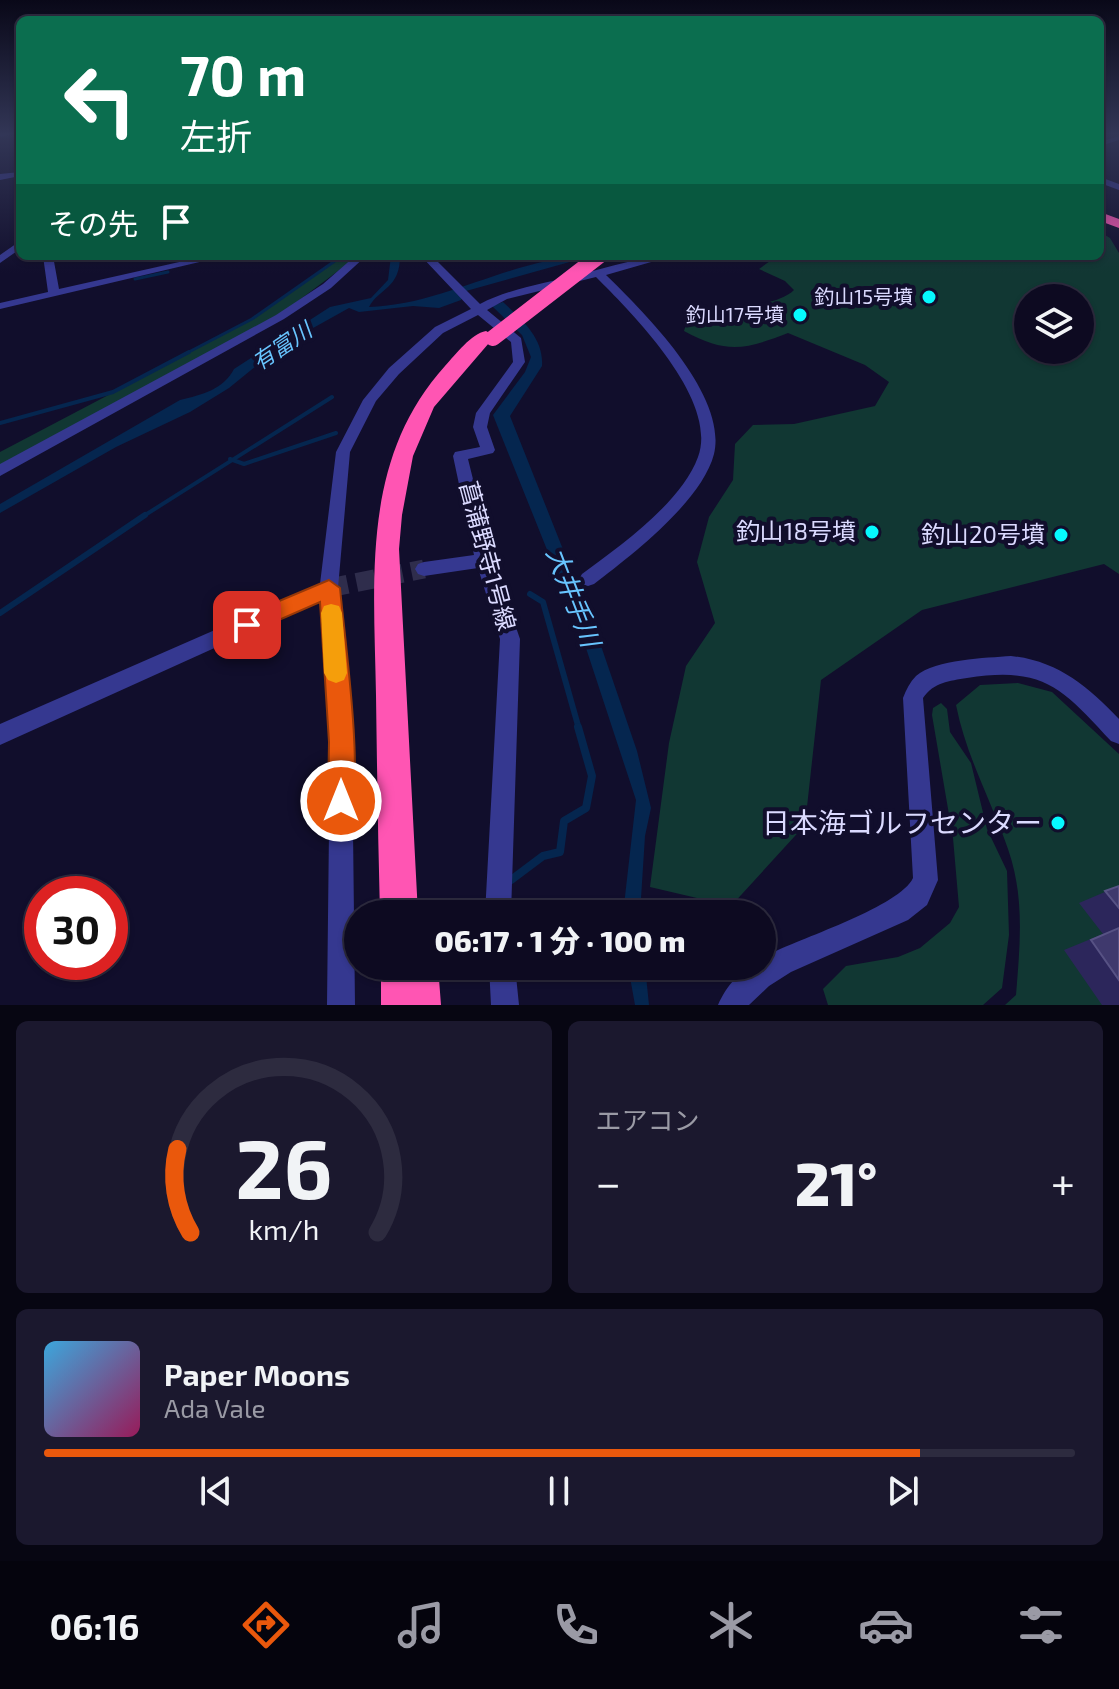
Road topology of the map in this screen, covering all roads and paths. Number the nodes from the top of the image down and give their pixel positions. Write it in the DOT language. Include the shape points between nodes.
graph roads {
  1 [pos="16,247"];
  2 [pos="0,260"];
  3 [pos="49,260"];
  4 [pos="202,260"];
  5 [pos="356,260"];
  6 [pos="430,260"];
  7 [pos="596,261"];
  8 [pos="54,293"];
  9 [pos="0,306"];
  10 [pos="475,306"];
  11 [pos="489,337"];
  12 [pos="0,471"];
  13 [pos="484,560"];
  14 [pos="424,569"];
  15 [pos="588,579"];
  16 [pos="329,588"];
  17 [pos="1119,734"];
  18 [pos="0,735"];
  19 [pos="399,900"];
  20 [pos="415,900"];
  21 [pos="499,900"];
  22 [pos="401,980"];
  23 [pos="419,980"];
  24 [pos="503,980"];
  25 [pos="341,1005"];
  26 [pos="402,1005"];
  27 [pos="420,1005"];
  28 [pos="505,1005"];
  29 [pos="732,1005"];
  1 -- 2 [label="street"];
  3 -- 8 [label="street"];
  4 -- 8 [label="street"];
  5 -- 12 [label="street" via="280,317"];
  6 -- 10 [label="street"];
  7 -- 10 [label="street"];
  7 -- 11 [label="highway, bridge"];
  7 -- 15 [label="street" via="676,361 701,402 709,440 698,470 676,502 641,540"];
  8 -- 9 [label="street"];
  10 -- 13 [label="street, 菖蒲野寺1号線" via="511,334 520,351 519,362 483,413 480,427 488,450 460,456"];
  10 -- 16 [label="street" via="394,371 370,400 343,452"];
  11 -- 19 [label="highway" via="456,363 423,405 402,451 389,508"];
  11 -- 20 [label="highway" via="433,406 416,441 400,506"];
  13 -- 14 [label="street"];
  13 -- 21 [label="street, 菖蒲野寺1号線" via="510,639"];
  16 -- 18 [label="street"];
  16 -- 25 [label="street" via="341,742"];
  17 -- 29 [label="street" via="1069,684 1033,666 997,663 930,676 913,698 926,880 918,896 899,911 759,973"];
  22 -- 26 [label="highway"];
  23 -- 27 [label="highway"];
  24 -- 28 [label="street"];
}
